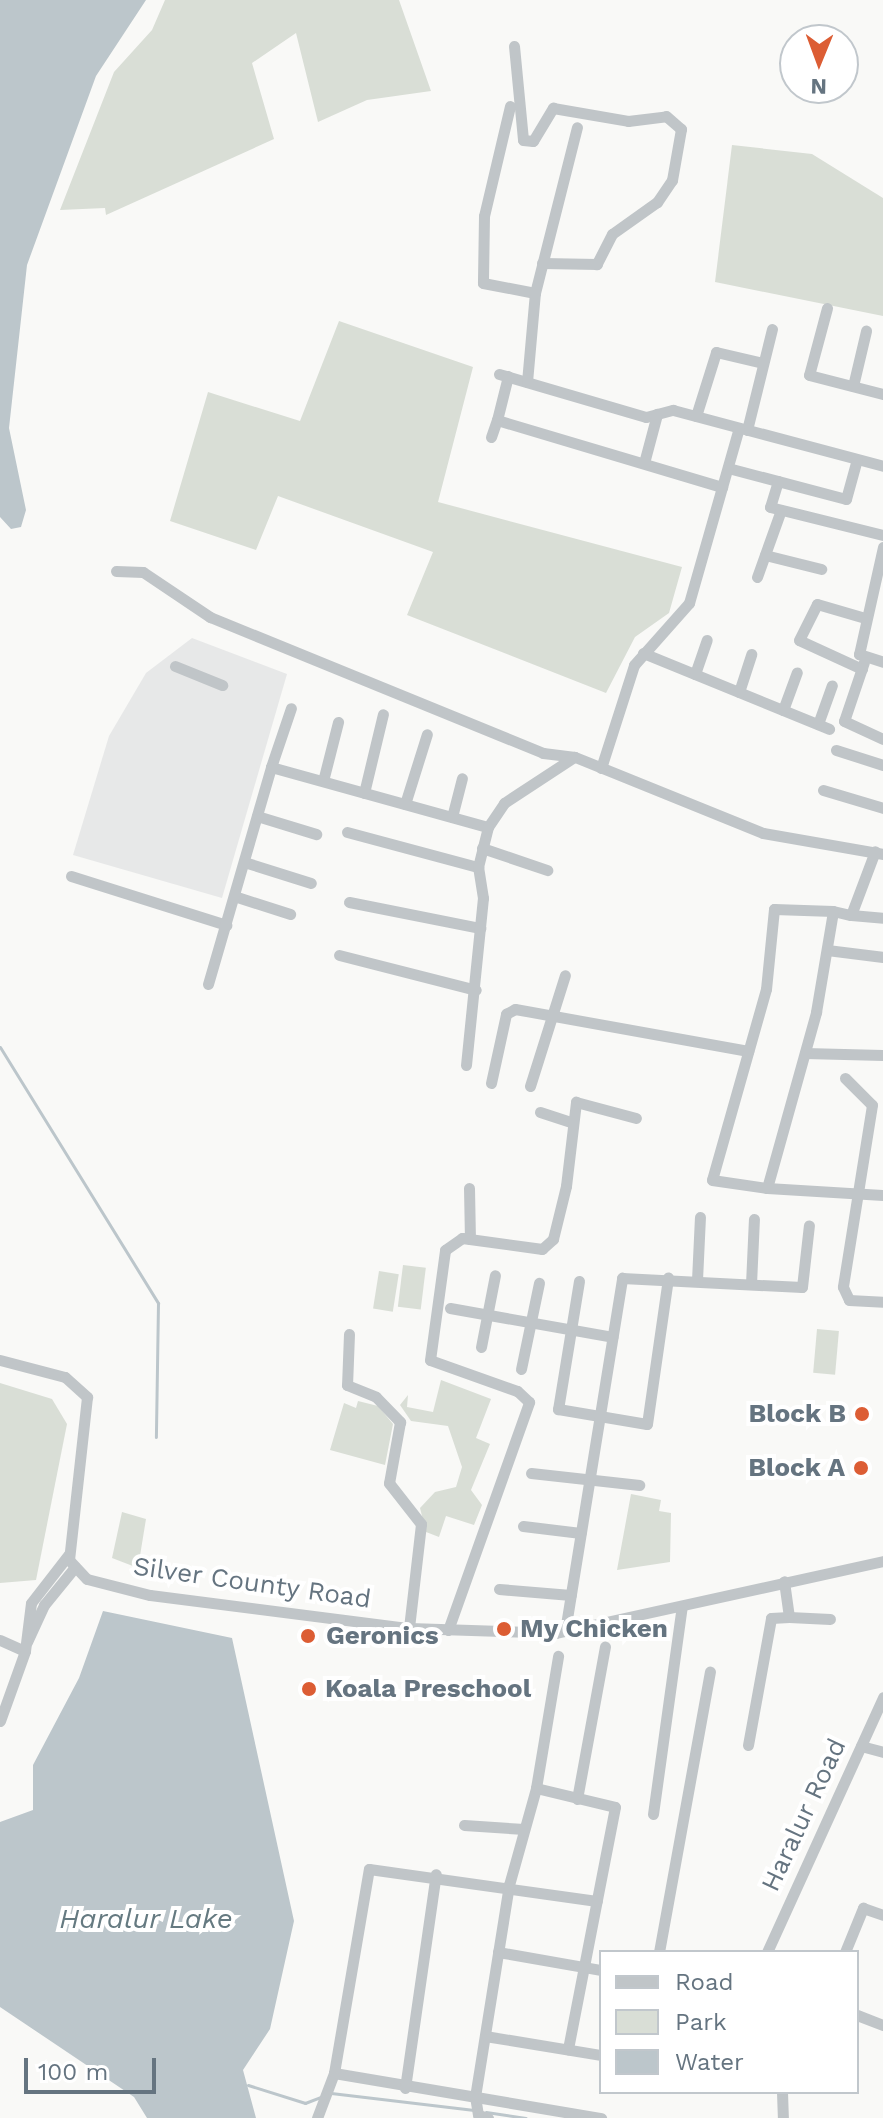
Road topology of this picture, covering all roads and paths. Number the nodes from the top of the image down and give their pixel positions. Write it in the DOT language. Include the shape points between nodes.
graph roads {
  1 [pos="514,46"];
  2 [pos="510,106"];
  3 [pos="577,127"];
  4 [pos="542,263"];
  5 [pos="535,293"];
  6 [pos="827,308"];
  7 [pos="772,329"];
  8 [pos="866,331"];
  9 [pos="763,363"];
  10 [pos="527,382"];
  11 [pos="853,386"];
  12 [pos="883,394"];
  13 [pos="657,414"];
  14 [pos="696,416"];
  15 [pos="497,420"];
  16 [pos="743,429"];
  17 [pos="491,437"];
  18 [pos="857,459"];
  19 [pos="644,463"];
  20 [pos="883,466"];
  21 [pos="728,468"];
  22 [pos="778,481"];
  23 [pos="722,487"];
  24 [pos="781,510"];
  25 [pos="883,535"];
  26 [pos="883,547"];
  27 [pos="765,555"];
  28 [pos="821,569"];
  29 [pos="116,571"];
  30 [pos="757,577"];
  31 [pos="865,618"];
  32 [pos="707,640"];
  33 [pos="643,653"];
  34 [pos="751,654"];
  35 [pos="866,656"];
  36 [pos="883,662"];
  37 [pos="175,666"];
  38 [pos="862,669"];
  39 [pos="797,672"];
  40 [pos="695,674"];
  41 [pos="222,685"];
  42 [pos="832,685"];
  43 [pos="739,692"];
  44 [pos="291,708"];
  45 [pos="783,710"];
  46 [pos="383,714"];
  47 [pos="338,722"];
  48 [pos="427,734"];
  49 [pos="883,739"];
  50 [pos="836,750"];
  51 [pos="575,757"];
  52 [pos="883,765"];
  53 [pos="271,767"];
  54 [pos="601,768"];
  55 [pos="462,778"];
  56 [pos="323,781"];
  57 [pos="823,790"];
  58 [pos="364,793"];
  59 [pos="405,804"];
  60 [pos="883,808"];
  61 [pos="257,816"];
  62 [pos="452,817"];
  63 [pos="488,827"];
  64 [pos="347,832"];
  65 [pos="316,834"];
  66 [pos="482,848"];
  67 [pos="879,852"];
  68 [pos="244,862"];
  69 [pos="478,867"];
  70 [pos="547,870"];
  71 [pos="71,876"];
  72 [pos="311,883"];
  73 [pos="234,896"];
  74 [pos="349,902"];
  75 [pos="833,911"];
  76 [pos="290,914"];
  77 [pos="851,915"];
  78 [pos="883,918"];
  79 [pos="226,925"];
  80 [pos="480,928"];
  81 [pos="827,950"];
  82 [pos="339,955"];
  83 [pos="883,957"];
  84 [pos="565,975"];
  85 [pos="208,984"];
  86 [pos="476,990"];
  87 [pos="548,1012"];
  88 [pos="748,1051"];
  89 [pos="805,1053"];
  90 [pos="883,1055"];
  91 [pos="466,1065"];
  92 [pos="845,1078"];
  93 [pos="491,1083"];
  94 [pos="530,1086"];
  95 [pos="540,1112"];
  96 [pos="636,1118"];
  97 [pos="571,1122"];
  98 [pos="469,1188"];
  99 [pos="767,1188"];
  100 [pos="858,1194"];
  101 [pos="883,1195"];
  102 [pos="700,1217"];
  103 [pos="754,1219"];
  104 [pos="809,1225"];
  105 [pos="470,1239"];
  106 [pos="495,1275"];
  107 [pos="668,1278"];
  108 [pos="697,1280"];
  109 [pos="579,1281"];
  110 [pos="539,1283"];
  111 [pos="751,1284"];
  112 [pos="883,1302"];
  113 [pos="450,1308"];
  114 [pos="487,1315"];
  115 [pos="531,1322"];
  116 [pos="571,1329"];
  117 [pos="349,1334"];
  118 [pos="612,1337"];
  119 [pos="481,1347"];
  120 [pos="0,1360"];
  121 [pos="521,1369"];
  122 [pos="599,1418"];
  123 [pos="531,1473"];
  124 [pos="589,1480"];
  125 [pos="639,1485"];
  126 [pos="523,1526"];
  127 [pos="581,1533"];
  128 [pos="70,1554"];
  129 [pos="883,1561"];
  130 [pos="75,1567"];
  131 [pos="784,1581"];
  132 [pos="499,1589"];
  133 [pos="571,1595"];
  134 [pos="682,1606"];
  135 [pos="789,1617"];
  136 [pos="830,1619"];
  137 [pos="409,1628"];
  138 [pos="448,1630"];
  139 [pos="565,1631"];
  140 [pos="0,1640"];
  141 [pos="26,1647"];
  142 [pos="605,1647"];
  143 [pos="558,1656"];
  144 [pos="710,1672"];
  145 [pos="5,1694"];
  146 [pos="883,1697"];
  147 [pos="0,1721"];
  148 [pos="748,1745"];
  149 [pos="861,1746"];
  150 [pos="883,1752"];
  151 [pos="536,1788"];
  152 [pos="577,1799"];
  153 [pos="653,1814"];
  154 [pos="464,1825"];
  155 [pos="524,1829"];
  156 [pos="436,1874"];
  157 [pos="509,1885"];
  158 [pos="597,1901"];
  159 [pos="883,1915"];
  160 [pos="659,1950"];
  161 [pos="768,1950"];
  162 [pos="846,1950"];
  163 [pos="498,1952"];
  164 [pos="585,1968"];
  165 [pos="599,1970"];
  166 [pos="859,2016"];
  167 [pos="883,2025"];
  168 [pos="485,2036"];
  169 [pos="568,2049"];
  170 [pos="599,2055"];
  171 [pos="334,2073"];
  172 [pos="405,2088"];
  173 [pos="782,2094"];
  174 [pos="476,2105"];
  175 [pos="317,2118"];
  176 [pos="488,2118"];
  177 [pos="601,2118"];
  178 [pos="783,2118"];
  1 -- 4 [label="street" via="523,140 533,141 544,114 560,107 628,121 666,116 681,129 672,180 657,202 612,234 597,264"];
  2 -- 5 [label="street" via="484,216 483,283"];
  3 -- 4 [label="street"];
  4 -- 5 [label="street"];
  5 -- 10 [label="street"];
  6 -- 11 [label="street" via="809,375"];
  7 -- 9 [label="street"];
  8 -- 11 [label="street"];
  9 -- 14 [label="street" via="716,352"];
  9 -- 16 [label="street"];
  10 -- 13 [label="street"];
  10 -- 15 [label="street" via="503,375"];
  11 -- 12 [label="street"];
  13 -- 14 [label="street"];
  13 -- 19 [label="street"];
  14 -- 16 [label="street"];
  15 -- 17 [label="street"];
  15 -- 19 [label="street"];
  16 -- 18 [label="street"];
  16 -- 21 [label="street"];
  18 -- 20 [label="street"];
  18 -- 22 [label="street" via="846,499"];
  19 -- 23 [label="street"];
  21 -- 22 [label="street"];
  21 -- 23 [label="street"];
  22 -- 24 [label="street" via="770,507"];
  23 -- 33 [label="street" via="689,603"];
  24 -- 25 [label="street"];
  24 -- 27 [label="street"];
  26 -- 31 [label="street"];
  27 -- 28 [label="street"];
  27 -- 30 [label="street"];
  29 -- 51 [label="street" via="143,572 210,617 383,691 543,753"];
  31 -- 35 [label="street" via="859,654"];
  31 -- 38 [label="street" via="817,604 799,640"];
  32 -- 40 [label="street"];
  33 -- 40 [label="street"];
  33 -- 54 [label="street"];
  34 -- 43 [label="street"];
  35 -- 36 [label="street"];
  35 -- 38 [label="street"];
  37 -- 41 [label="street"];
  38 -- 49 [label="street" via="844,721"];
  39 -- 45 [label="street"];
  40 -- 43 [label="street"];
  42 -- 45 [label="street" via="824,726"];
  43 -- 45 [label="street"];
  44 -- 53 [label="street"];
  46 -- 58 [label="street"];
  47 -- 56 [label="street"];
  48 -- 59 [label="street"];
  50 -- 52 [label="street"];
  51 -- 54 [label="street"];
  51 -- 63 [label="street" via="504,803"];
  53 -- 56 [label="street"];
  53 -- 61 [label="street"];
  54 -- 67 [label="street" via="763,833"];
  55 -- 62 [label="street"];
  56 -- 58 [label="street"];
  57 -- 60 [label="street"];
  58 -- 59 [label="street"];
  59 -- 62 [label="street"];
  61 -- 65 [label="street"];
  61 -- 68 [label="street"];
  62 -- 63 [label="street"];
  63 -- 66 [label="street"];
  64 -- 69 [label="street"];
  66 -- 69 [label="street"];
  66 -- 70 [label="street"];
  67 -- 77 [label="street"];
  68 -- 72 [label="street"];
  68 -- 73 [label="street"];
  69 -- 80 [label="street"];
  71 -- 79 [label="street"];
  73 -- 76 [label="street"];
  73 -- 79 [label="street"];
  74 -- 80 [label="street"];
  75 -- 77 [label="street"];
  75 -- 81 [label="street"];
  75 -- 88 [label="street" via="774,909 766,989"];
  77 -- 78 [label="street"];
  79 -- 85 [label="street"];
  80 -- 86 [label="street"];
  81 -- 83 [label="street"];
  81 -- 89 [label="street"];
  82 -- 86 [label="street"];
  84 -- 87 [label="street"];
  86 -- 91 [label="street"];
  87 -- 88 [label="street"];
  87 -- 93 [label="street" via="506,1014"];
  87 -- 94 [label="street"];
  88 -- 99 [label="street" via="712,1180"];
  89 -- 90 [label="street"];
  89 -- 99 [label="street"];
  92 -- 100 [label="street" via="872,1105"];
  95 -- 97 [label="street"];
  96 -- 97 [label="street" via="576,1102"];
  97 -- 105 [label="street" via="553,1239 536,1252"];
  98 -- 105 [label="street"];
  99 -- 100 [label="street"];
  100 -- 101 [label="street"];
  100 -- 112 [label="street" via="845,1296"];
  102 -- 108 [label="street"];
  103 -- 111 [label="street"];
  104 -- 111 [label="street" via="805,1286"];
  105 -- 138 [label="street" via="455,1239 445,1250 428,1357 529,1402"];
  106 -- 114 [label="street"];
  107 -- 108 [label="street"];
  107 -- 118 [label="street" via="622,1278"];
  107 -- 122 [label="street" via="649,1422"];
  108 -- 111 [label="street"];
  109 -- 116 [label="street"];
  110 -- 115 [label="street"];
  113 -- 114 [label="street"];
  114 -- 115 [label="street"];
  114 -- 119 [label="street"];
  115 -- 116 [label="street"];
  115 -- 121 [label="street"];
  116 -- 118 [label="street"];
  116 -- 122 [label="street" via="558,1409"];
  117 -- 137 [label="street" via="347,1385 376,1397 400,1422 389,1483 421,1524"];
  118 -- 122 [label="street"];
  120 -- 128 [label="street" via="65,1377 87,1397"];
  122 -- 124 [label="street"];
  123 -- 124 [label="street"];
  124 -- 125 [label="street"];
  124 -- 127 [label="street"];
  126 -- 127 [label="street"];
  127 -- 133 [label="street"];
  128 -- 130 [label="street"];
  128 -- 141 [label="street" via="31,1603"];
  129 -- 131 [label="street, Silver County Road"];
  130 -- 137 [label="street, Silver County Road" via="87,1579 150,1595"];
  130 -- 141 [label="street" via="44,1605"];
  131 -- 134 [label="street, Silver County Road"];
  131 -- 135 [label="street"];
  132 -- 133 [label="street"];
  133 -- 139 [label="street"];
  134 -- 139 [label="street, Silver County Road"];
  134 -- 153 [label="street"];
  135 -- 136 [label="street"];
  135 -- 148 [label="street" via="771,1618"];
  137 -- 138 [label="street, Silver County Road"];
  138 -- 139 [label="street, Silver County Road"];
  140 -- 141 [label="street"];
  141 -- 145 [label="street"];
  142 -- 152 [label="street"];
  143 -- 151 [label="street"];
  144 -- 160 [label="street"];
  145 -- 147 [label="street"];
  146 -- 149 [label="street, Haralur Road"];
  149 -- 150 [label="street"];
  149 -- 161 [label="street, Haralur Road"];
  151 -- 152 [label="street"];
  151 -- 155 [label="street"];
  152 -- 158 [label="street" via="615,1807"];
  154 -- 155 [label="street"];
  155 -- 157 [label="street"];
  156 -- 157 [label="street"];
  156 -- 171 [label="street" via="369,1869"];
  156 -- 172 [label="street"];
  157 -- 158 [label="street"];
  157 -- 163 [label="street"];
  158 -- 164 [label="street"];
  159 -- 162 [label="street" via="863,1908"];
  163 -- 164 [label="street"];
  163 -- 168 [label="street"];
  164 -- 165 [label="street"];
  164 -- 169 [label="street"];
  166 -- 167 [label="street"];
  168 -- 169 [label="street"];
  168 -- 174 [label="street"];
  169 -- 170 [label="street"];
  171 -- 172 [label="street"];
  171 -- 175 [label="street"];
  172 -- 174 [label="street"];
  173 -- 178 [label="street"];
  174 -- 176 [label="street"];
  174 -- 177 [label="street"];
}
